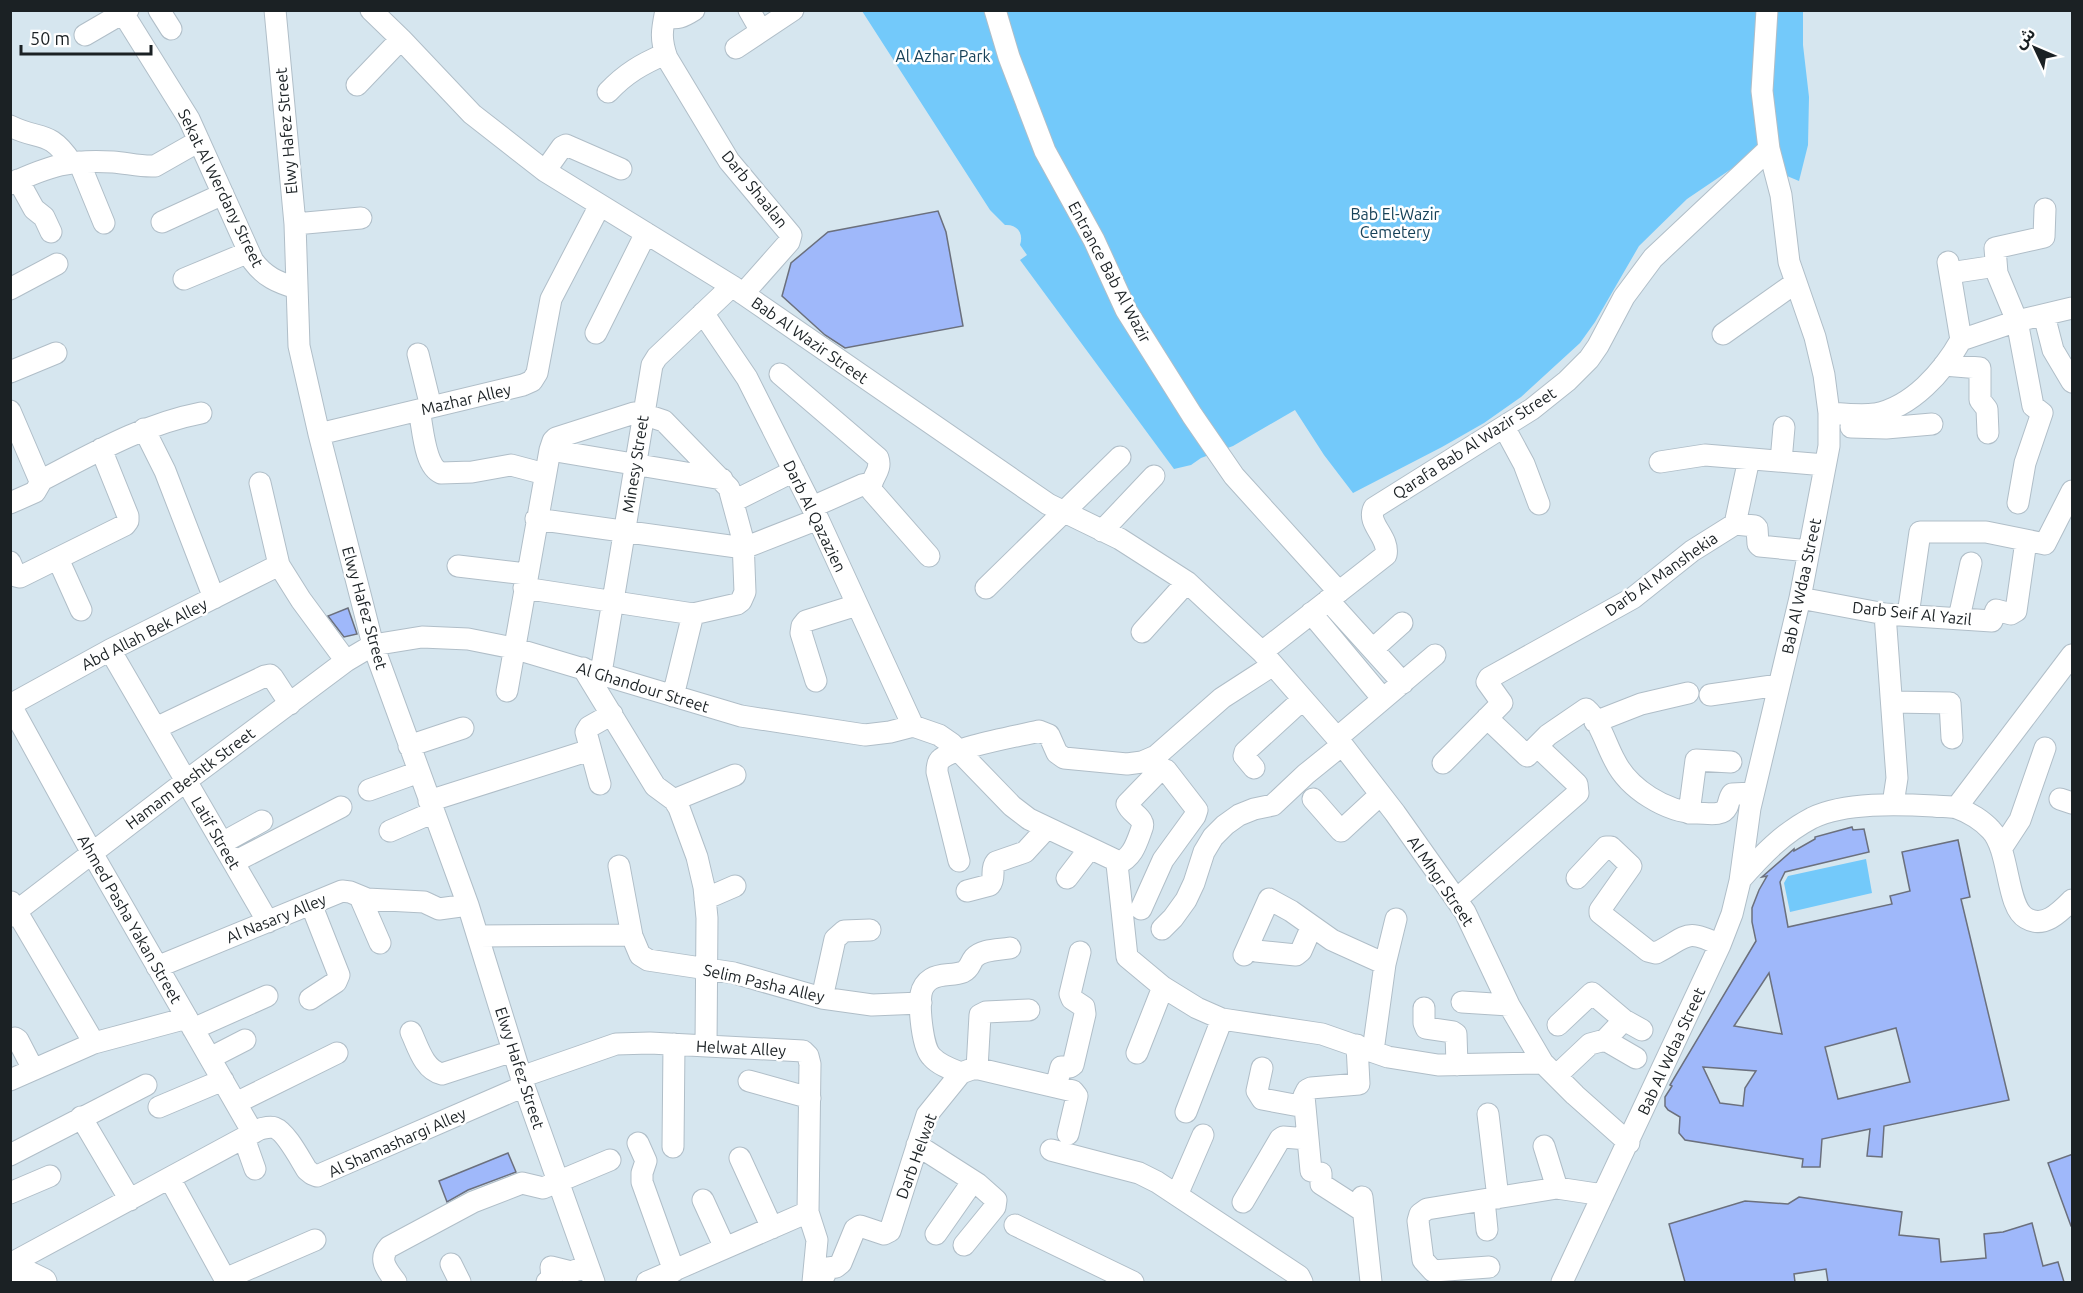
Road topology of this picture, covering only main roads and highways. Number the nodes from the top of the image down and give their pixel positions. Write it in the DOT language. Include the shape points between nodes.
graph roads {
  1 [pos="10,1265"];
  2 [pos="43,1282"];
  1 -- 2 [label="main road"];
}
